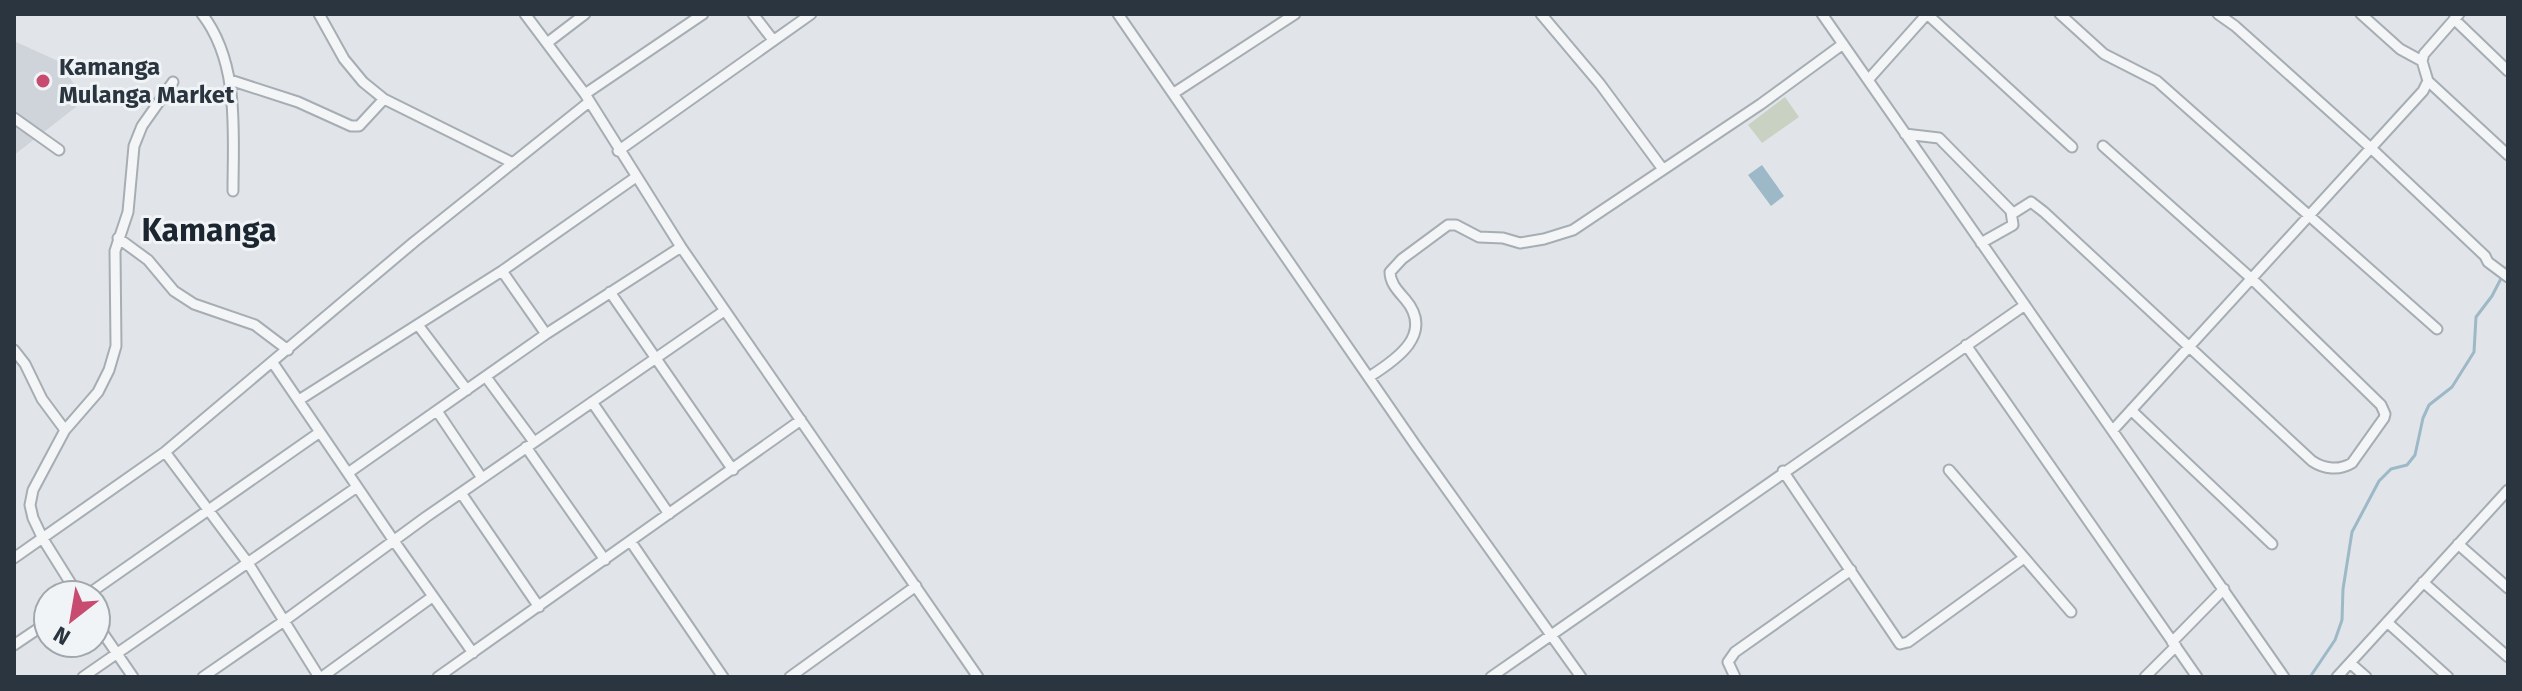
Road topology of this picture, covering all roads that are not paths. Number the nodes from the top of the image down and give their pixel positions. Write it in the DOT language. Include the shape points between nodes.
graph roads {
  1 [pos="202,14"];
  2 [pos="319,14"];
  3 [pos="525,14"];
  4 [pos="585,14"];
  5 [pos="703,14"];
  6 [pos="753,14"];
  7 [pos="811,14"];
  8 [pos="1118,14"];
  9 [pos="1295,14"];
  10 [pos="1541,14"];
  11 [pos="1822,14"];
  12 [pos="1927,14"];
  13 [pos="2060,14"];
  14 [pos="2218,14"];
  15 [pos="2361,14"];
  16 [pos="2457,17"];
  17 [pos="773,40"];
  18 [pos="547,43"];
  19 [pos="1843,44"];
  20 [pos="2422,61"];
  21 [pos="2508,71"];
  22 [pos="230,80"];
  23 [pos="1868,80"];
  24 [pos="2428,81"];
  25 [pos="173,82"];
  26 [pos="1174,93"];
  27 [pos="587,98"];
  28 [pos="384,99"];
  29 [pos="14,118"];
  30 [pos="1905,134"];
  31 [pos="2103,146"];
  32 [pos="2072,147"];
  33 [pos="2372,149"];
  34 [pos="59,150"];
  35 [pos="618,151"];
  36 [pos="2508,155"];
  37 [pos="513,163"];
  38 [pos="1662,168"];
  39 [pos="636,177"];
  40 [pos="233,191"];
  41 [pos="2012,214"];
  42 [pos="2310,217"];
  43 [pos="118,238"];
  44 [pos="1981,243"];
  45 [pos="681,247"];
  46 [pos="502,271"];
  47 [pos="2508,277"];
  48 [pos="2252,279"];
  49 [pos="610,292"];
  50 [pos="2025,305"];
  51 [pos="724,311"];
  52 [pos="418,325"];
  53 [pos="2437,329"];
  54 [pos="546,334"];
  55 [pos="1966,345"];
  56 [pos="2190,346"];
  57 [pos="14,350"];
  58 [pos="288,350"];
  59 [pos="654,358"];
  60 [pos="273,363"];
  61 [pos="486,377"];
  62 [pos="1369,377"];
  63 [pos="467,390"];
  64 [pos="299,400"];
  65 [pos="592,402"];
  66 [pos="2131,410"];
  67 [pos="437,411"];
  68 [pos="801,420"];
  69 [pos="65,430"];
  70 [pos="2113,430"];
  71 [pos="320,432"];
  72 [pos="530,444"];
  73 [pos="165,452"];
  74 [pos="733,470"];
  75 [pos="1949,470"];
  76 [pos="1783,471"];
  77 [pos="348,473"];
  78 [pos="482,478"];
  79 [pos="357,487"];
  80 [pos="2508,490"];
  81 [pos="461,493"];
  82 [pos="2498,501"];
  83 [pos="210,509"];
  84 [pos="2508,511"];
  85 [pos="669,514"];
  86 [pos="43,539"];
  87 [pos="394,541"];
  88 [pos="631,542"];
  89 [pos="2272,544"];
  90 [pos="2458,544"];
  91 [pos="14,558"];
  92 [pos="2024,558"];
  93 [pos="605,560"];
  94 [pos="248,563"];
  95 [pos="1851,570"];
  96 [pos="68,579"];
  97 [pos="110,579"];
  98 [pos="2423,582"];
  99 [pos="916,586"];
  100 [pos="2508,588"];
  101 [pos="2224,589"];
  102 [pos="432,597"];
  103 [pos="539,607"];
  104 [pos="2071,612"];
  105 [pos="284,621"];
  106 [pos="2387,622"];
  107 [pos="32,633"];
  108 [pos="1552,634"];
  109 [pos="2174,644"];
  110 [pos="14,645"];
  111 [pos="112,647"];
  112 [pos="116,653"];
  113 [pos="473,653"];
  114 [pos="2508,657"];
  115 [pos="2350,663"];
  116 [pos="83,677"];
  117 [pos="133,677"];
  118 [pos="203,677"];
  119 [pos="321,677"];
  120 [pos="438,677"];
  121 [pos="723,677"];
  122 [pos="790,677"];
  123 [pos="978,677"];
  124 [pos="1491,677"];
  125 [pos="1581,677"];
  126 [pos="1735,677"];
  127 [pos="2145,677"];
  128 [pos="2197,677"];
  129 [pos="2284,677"];
  130 [pos="2337,677"];
  131 [pos="2366,677"];
  132 [pos="2448,677"];
  1 -- 22 [label="street" via="216,32"];
  2 -- 28 [label="street" via="344,59"];
  3 -- 18 [label="street"];
  4 -- 18 [label="street"];
  5 -- 27 [label="street"];
  6 -- 17 [label="street"];
  7 -- 17 [label="street"];
  8 -- 26 [label="street"];
  9 -- 26 [label="street"];
  10 -- 38 [label="street"];
  11 -- 19 [label="street"];
  12 -- 23 [label="street"];
  12 -- 32 [label="street"];
  13 -- 42 [label="street" via="2104,54 2157,81"];
  14 -- 33 [label="street"];
  15 -- 20 [label="street"];
  16 -- 20 [label="street"];
  16 -- 21 [label="street"];
  17 -- 35 [label="street"];
  18 -- 27 [label="street"];
  19 -- 23 [label="street"];
  19 -- 38 [label="street"];
  20 -- 24 [label="street"];
  22 -- 28 [label="street" via="351,126 359,126"];
  22 -- 40 [label="street"];
  23 -- 30 [label="street"];
  24 -- 33 [label="street"];
  24 -- 36 [label="street"];
  25 -- 43 [label="street" via="136,136 128,212"];
  26 -- 62 [label="street"];
  27 -- 35 [label="street"];
  27 -- 37 [label="street"];
  28 -- 37 [label="street"];
  29 -- 34 [label="street"];
  30 -- 41 [label="street" via="1939,138"];
  30 -- 44 [label="street"];
  31 -- 48 [label="street"];
  33 -- 42 [label="street"];
  33 -- 47 [label="street"];
  35 -- 39 [label="street"];
  37 -- 58 [label="street"];
  38 -- 62 [label="street" via="1582,225 1555,237 1520,243 1445,226 1390,272 1413,309 1416,326 1400,357"];
  39 -- 45 [label="street"];
  39 -- 46 [label="street"];
  41 -- 44 [label="street" via="2013,225"];
  41 -- 56 [label="street" via="2031,202"];
  42 -- 48 [label="street"];
  42 -- 53 [label="street"];
  43 -- 58 [label="street" via="148,260 174,291 194,304 255,325"];
  43 -- 69 [label="street" via="113,268 116,346 98,392"];
  44 -- 50 [label="street"];
  45 -- 49 [label="street"];
  45 -- 51 [label="street"];
  46 -- 52 [label="street"];
  46 -- 54 [label="street"];
  48 -- 56 [label="street"];
  48 -- 56 [label="street" via="2384,410 2384,418 2352,463 2333,468 2312,461"];
  49 -- 54 [label="street"];
  49 -- 59 [label="street"];
  50 -- 55 [label="street"];
  50 -- 70 [label="street"];
  51 -- 59 [label="street"];
  51 -- 68 [label="street"];
  52 -- 63 [label="street"];
  52 -- 64 [label="street"];
  54 -- 61 [label="street"];
  55 -- 76 [label="street"];
  55 -- 109 [label="street"];
  56 -- 66 [label="street"];
  57 -- 69 [label="street"];
  58 -- 60 [label="street"];
  59 -- 65 [label="street"];
  59 -- 74 [label="street"];
  60 -- 64 [label="street"];
  60 -- 73 [label="street"];
  61 -- 63 [label="street"];
  61 -- 72 [label="street"];
  62 -- 108 [label="street"];
  63 -- 67 [label="street"];
  64 -- 71 [label="street"];
  65 -- 72 [label="street"];
  65 -- 85 [label="street"];
  66 -- 70 [label="street"];
  66 -- 89 [label="street"];
  67 -- 77 [label="street"];
  67 -- 78 [label="street"];
  68 -- 74 [label="street"];
  68 -- 99 [label="street"];
  69 -- 86 [label="street" via="33,490 30,505"];
  70 -- 101 [label="street"];
  71 -- 77 [label="street"];
  71 -- 83 [label="street"];
  72 -- 78 [label="street"];
  72 -- 93 [label="street"];
  73 -- 83 [label="street"];
  73 -- 86 [label="street"];
  74 -- 85 [label="street"];
  75 -- 92 [label="street"];
  76 -- 95 [label="street"];
  76 -- 108 [label="street"];
  77 -- 79 [label="street"];
  78 -- 81 [label="street"];
  79 -- 87 [label="street"];
  79 -- 94 [label="street"];
  80 -- 82 [label="street"];
  81 -- 87 [label="street"];
  81 -- 103 [label="street"];
  82 -- 84 [label="street"];
  82 -- 90 [label="street"];
  83 -- 94 [label="street"];
  83 -- 97 [label="street"];
  85 -- 88 [label="street"];
  86 -- 91 [label="street"];
  86 -- 96 [label="street"];
  87 -- 102 [label="street"];
  87 -- 105 [label="street"];
  88 -- 93 [label="street"];
  88 -- 121 [label="street"];
  90 -- 98 [label="street"];
  90 -- 100 [label="street"];
  92 -- 95 [label="street" via="1904,644"];
  92 -- 104 [label="street"];
  93 -- 103 [label="street"];
  94 -- 105 [label="street"];
  94 -- 112 [label="street"];
  95 -- 126 [label="street" via="1735,652 1728,662"];
  98 -- 106 [label="street"];
  98 -- 114 [label="street"];
  99 -- 122 [label="street"];
  99 -- 123 [label="street"];
  101 -- 109 [label="street"];
  101 -- 129 [label="street"];
  102 -- 113 [label="street"];
  102 -- 119 [label="street"];
  103 -- 113 [label="street"];
  105 -- 118 [label="street"];
  105 -- 119 [label="street"];
  106 -- 115 [label="street"];
  106 -- 132 [label="street"];
  107 -- 110 [label="street"];
  108 -- 124 [label="street"];
  108 -- 125 [label="street"];
  109 -- 127 [label="street"];
  109 -- 128 [label="street"];
  111 -- 112 [label="street"];
  112 -- 116 [label="street"];
  112 -- 117 [label="street"];
  113 -- 120 [label="street"];
  115 -- 130 [label="street"];
  115 -- 131 [label="street"];
}
